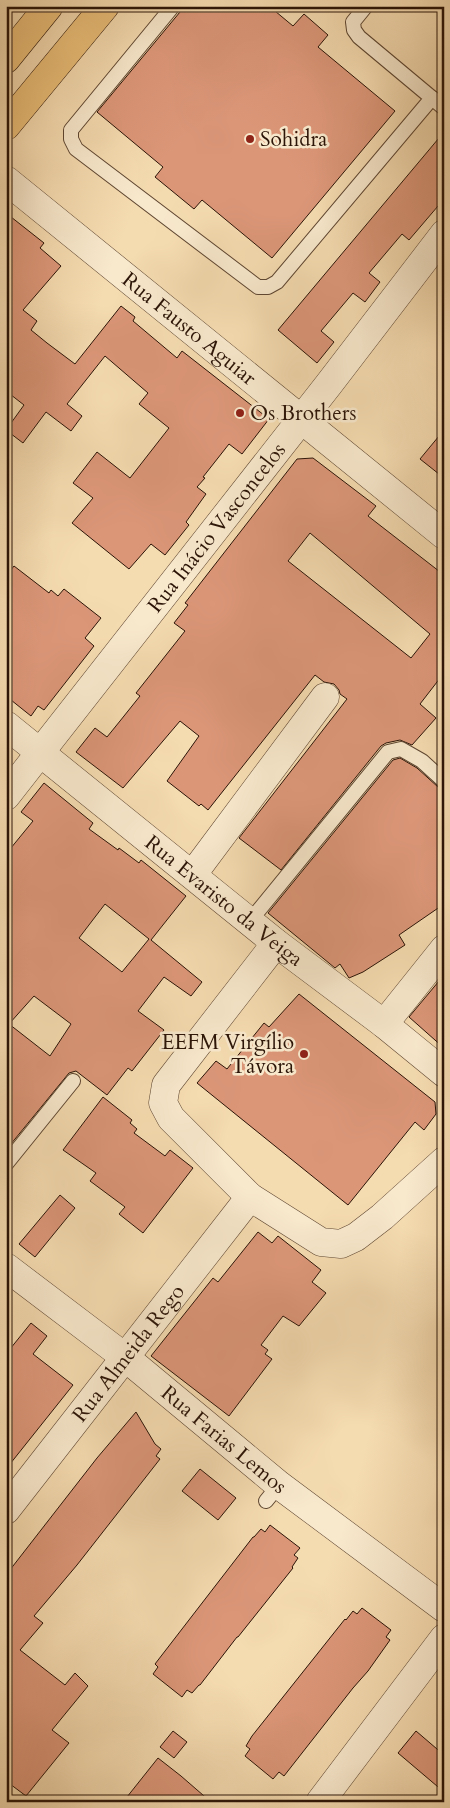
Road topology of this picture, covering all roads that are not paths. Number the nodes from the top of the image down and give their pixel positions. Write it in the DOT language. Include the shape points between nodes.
graph roads {
  1 [pos="49,6"];
  2 [pos="105,6"];
  3 [pos="173,6"];
  4 [pos="366,6"];
  5 [pos="6,58"];
  6 [pos="432,98"];
  7 [pos="444,108"];
  8 [pos="6,126"];
  9 [pos="6,180"];
  10 [pos="444,234"];
  11 [pos="300,419"];
  12 [pos="444,535"];
  13 [pos="325,696"];
  14 [pos="6,725"];
  15 [pos="40,751"];
  16 [pos="444,781"];
  17 [pos="6,796"];
  18 [pos="193,874"];
  19 [pos="250,921"];
  20 [pos="276,943"];
  21 [pos="444,949"];
  22 [pos="384,1024"];
  23 [pos="444,1074"];
  24 [pos="73,1081"];
  25 [pos="444,1161"];
  26 [pos="6,1164"];
  27 [pos="250,1197"];
  28 [pos="6,1267"];
  29 [pos="126,1358"];
  30 [pos="6,1510"];
  31 [pos="444,1608"];
  32 [pos="444,1638"];
  33 [pos="320,1802"];
  1 -- 5 [label="main road"];
  2 -- 8 [label="main road"];
  3 -- 6 [label="lane" via="71,130 71,139 76,149 258,287 268,288 277,282"];
  4 -- 6 [label="lane" via="353,22 359,37"];
  6 -- 7 [label="lane"];
  9 -- 11 [label="street, Rua Fausto Aguiar"];
  10 -- 11 [label="street, Rua Inácio Vasconcelos"];
  11 -- 12 [label="street, Rua Fausto Aguiar"];
  11 -- 15 [label="street, Rua Inácio Vasconcelos"];
  13 -- 18 [label="street"];
  14 -- 15 [label="street, Rua Evaristo da Veiga"];
  15 -- 17 [label="street, Rua Inácio Vasconcelos"];
  15 -- 18 [label="street, Rua Evaristo da Veiga"];
  16 -- 19 [label="lane" via="422,761 401,749 388,752"];
  18 -- 19 [label="street, Rua Evaristo da Veiga"];
  19 -- 20 [label="street, Rua Evaristo da Veiga"];
  20 -- 22 [label="street, Rua Evaristo da Veiga"];
  20 -- 27 [label="street" via="179,1067 163,1095 163,1103 171,1118"];
  21 -- 22 [label="street"];
  22 -- 23 [label="street, Rua Evaristo da Veiga"];
  24 -- 26 [label="lane"];
  25 -- 27 [label="street" via="382,1217 356,1237 340,1244 321,1242"];
  27 -- 29 [label="street, Rua Almeida Rego"];
  28 -- 29 [label="street, Rua Farias Lemos"];
  29 -- 30 [label="street, Rua Almeida Rego"];
  29 -- 31 [label="street, Rua Farias Lemos" via="272,1493"];
  32 -- 33 [label="street"];
}
